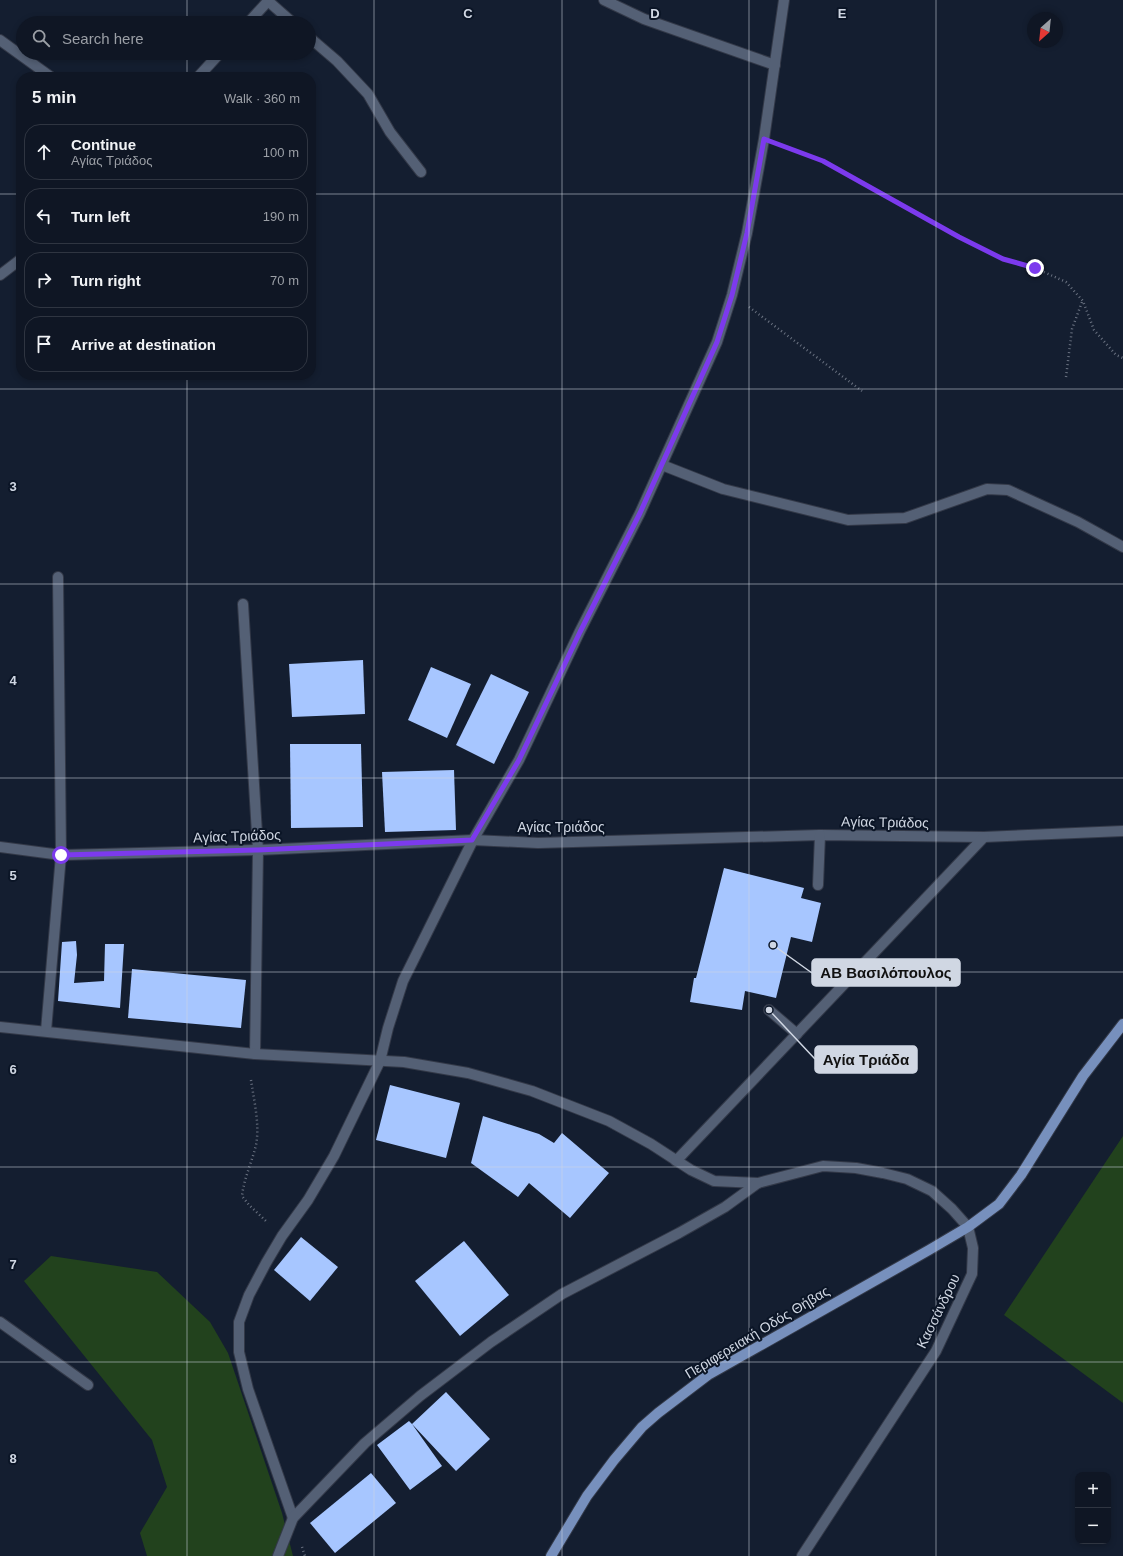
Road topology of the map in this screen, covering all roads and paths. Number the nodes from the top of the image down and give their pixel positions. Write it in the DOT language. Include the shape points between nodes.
graph roads {
  1 [pos="604,0"];
  2 [pos="784,0"];
  3 [pos="268,1"];
  4 [pos="254,16"];
  5 [pos="284,16"];
  6 [pos="0,40"];
  7 [pos="316,43"];
  8 [pos="16,52"];
  9 [pos="28,60"];
  10 [pos="214,60"];
  11 [pos="775,65"];
  12 [pos="44,72"];
  13 [pos="203,72"];
  14 [pos="764,139"];
  15 [pos="421,172"];
  16 [pos="16,263"];
  17 [pos="0,275"];
  18 [pos="732,295"];
  19 [pos="1083,301"];
  20 [pos="1123,358"];
  21 [pos="1066,377"];
  22 [pos="862,391"];
  23 [pos="662,465"];
  24 [pos="1123,547"];
  25 [pos="58,577"];
  26 [pos="243,604"];
  27 [pos="1123,831"];
  28 [pos="820,835"];
  29 [pos="984,837"];
  30 [pos="472,840"];
  31 [pos="0,847"];
  32 [pos="258,850"];
  33 [pos="61,855"];
  34 [pos="818,885"];
  35 [pos="769,1010"];
  36 [pos="1123,1024"];
  37 [pos="0,1027"];
  38 [pos="46,1031"];
  39 [pos="797,1034"];
  40 [pos="255,1054"];
  41 [pos="380,1061"];
  42 [pos="251,1080"];
  43 [pos="676,1161"];
  44 [pos="758,1183"];
  45 [pos="968,1227"];
  46 [pos="282,1236"];
  47 [pos="0,1322"];
  48 [pos="88,1385"];
  49 [pos="293,1518"];
  50 [pos="278,1556"];
  51 [pos="551,1556"];
  52 [pos="802,1556"];
  1 -- 11 [label="street" via="644,19"];
  2 -- 11 [label="street"];
  3 -- 4 [label="street"];
  3 -- 5 [label="street"];
  6 -- 8 [label="street"];
  7 -- 15 [label="street" via="368,94 390,132"];
  9 -- 12 [label="street"];
  10 -- 13 [label="street"];
  11 -- 14 [label="street"];
  14 -- 18 [label="street" via="747,233"];
  14 -- 19 [label="path" via="823,161 1003,259 1035,268 1066,282"];
  16 -- 17 [label="street"];
  18 -- 22 [label="path"];
  18 -- 23 [label="street" via="717,342"];
  19 -- 20 [label="path" via="1094,330 1116,355"];
  19 -- 21 [label="path" via="1072,329"];
  23 -- 24 [label="street" via="723,489 848,520 905,518 987,489 1008,490 1078,522"];
  23 -- 30 [label="street" via="519,760"];
  25 -- 33 [label="street"];
  26 -- 32 [label="street"];
  27 -- 29 [label="street, Αγίας Τριάδος"];
  28 -- 29 [label="street, Αγίας Τριάδος"];
  28 -- 30 [label="street, Αγίας Τριάδος" via="538,843"];
  28 -- 34 [label="street"];
  29 -- 39 [label="street"];
  30 -- 32 [label="street, Αγίας Τριάδος"];
  30 -- 41 [label="street" via="403,981"];
  31 -- 33 [label="street, Αγίας Τριάδος"];
  32 -- 33 [label="street, Αγίας Τριάδος"];
  32 -- 40 [label="street"];
  33 -- 38 [label="street"];
  35 -- 39 [label="street"];
  36 -- 45 [label="main road" via="1083,1076 1017,1181 999,1204"];
  37 -- 38 [label="street"];
  38 -- 40 [label="street"];
  39 -- 43 [label="street"];
  40 -- 41 [label="street"];
  41 -- 43 [label="street" via="404,1062 468,1073 532,1091 609,1121"];
  41 -- 46 [label="street" via="334,1156 308,1200"];
  42 -- 46 [label="path" via="256,1144 242,1196"];
  43 -- 44 [label="street" via="714,1181"];
  44 -- 45 [label="street" via="822,1166 883,1173 907,1179 932,1191"];
  44 -- 49 [label="street" via="725,1207 562,1294 491,1342 420,1396 365,1443"];
  45 -- 51 [label="main road, Περιφερειακή Οδός Θήβας" via="708,1375 658,1413 642,1427 587,1496"];
  45 -- 52 [label="street, Κασσάνδρου" via="973,1248 972,1274 936,1351"];
  46 -- 49 [label="street" via="249,1295 239,1322 239,1352 248,1389"];
  47 -- 48 [label="street"];
  49 -- 50 [label="street"];
}
